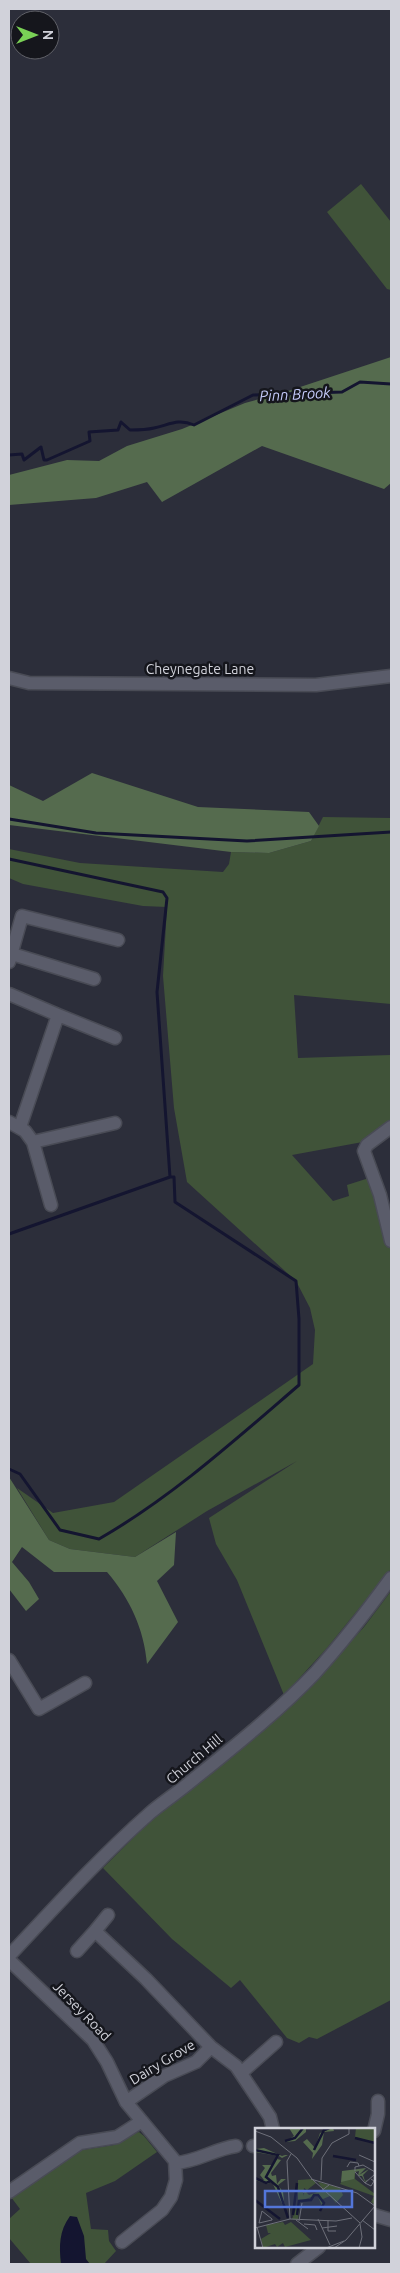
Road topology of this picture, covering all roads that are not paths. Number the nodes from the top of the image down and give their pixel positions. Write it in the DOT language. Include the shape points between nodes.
graph roads {
  1 [pos="391,676"];
  2 [pos="9,678"];
  3 [pos="118,940"];
  4 [pos="9,957"];
  5 [pos="94,980"];
  6 [pos="9,994"];
  7 [pos="58,1015"];
  8 [pos="115,1038"];
  9 [pos="115,1123"];
  10 [pos="14,1124"];
  11 [pos="391,1127"];
  12 [pos="33,1142"];
  13 [pos="51,1205"];
  14 [pos="391,1241"];
  15 [pos="391,1578"];
  16 [pos="9,1660"];
  17 [pos="85,1683"];
  18 [pos="108,1915"];
  19 [pos="95,1931"];
  20 [pos="77,1951"];
  21 [pos="9,1958"];
  22 [pos="276,2042"];
  23 [pos="212,2047"];
  24 [pos="241,2073"];
  25 [pos="378,2101"];
  26 [pos="126,2102"];
  27 [pos="142,2121"];
  28 [pos="273,2128"];
  29 [pos="375,2128"];
  30 [pos="236,2146"];
  31 [pos="175,2163"];
  32 [pos="9,2192"];
  33 [pos="375,2215"];
  34 [pos="391,2220"];
  35 [pos="122,2242"];
  36 [pos="318,2248"];
  37 [pos="297,2264"];
  1 -- 2 [label="street, Cheynegate Lane" via="316,685 29,683"];
  3 -- 4 [label="street" via="22,916"];
  4 -- 5 [label="street"];
  6 -- 7 [label="street"];
  7 -- 8 [label="street"];
  7 -- 10 [label="street"];
  9 -- 12 [label="street"];
  10 -- 12 [label="street"];
  11 -- 14 [label="street" via="364,1151 380,1195"];
  12 -- 13 [label="street"];
  15 -- 21 [label="street, Church Hill" via="366,1613 290,1697 108,1852 74,1884"];
  16 -- 17 [label="street" via="39,1709"];
  18 -- 19 [label="street"];
  19 -- 20 [label="street"];
  19 -- 23 [label="street, Dairy Grove"];
  21 -- 26 [label="street, Jersey Road" via="93,2040"];
  22 -- 24 [label="street"];
  23 -- 24 [label="street, Dairy Grove"];
  23 -- 26 [label="street, Dairy Grove" via="196,2062 164,2076"];
  24 -- 28 [label="street, Dairy Grove" via="270,2117"];
  25 -- 29 [label="street"];
  26 -- 27 [label="street, Jersey Road"];
  27 -- 31 [label="street, Jersey Road"];
  27 -- 32 [label="street" via="117,2137 80,2143"];
  30 -- 31 [label="street" via="192,2161"];
  31 -- 35 [label="street" via="176,2180 171,2197 162,2210"];
  33 -- 34 [label="street"];
  36 -- 37 [label="street"];
}
